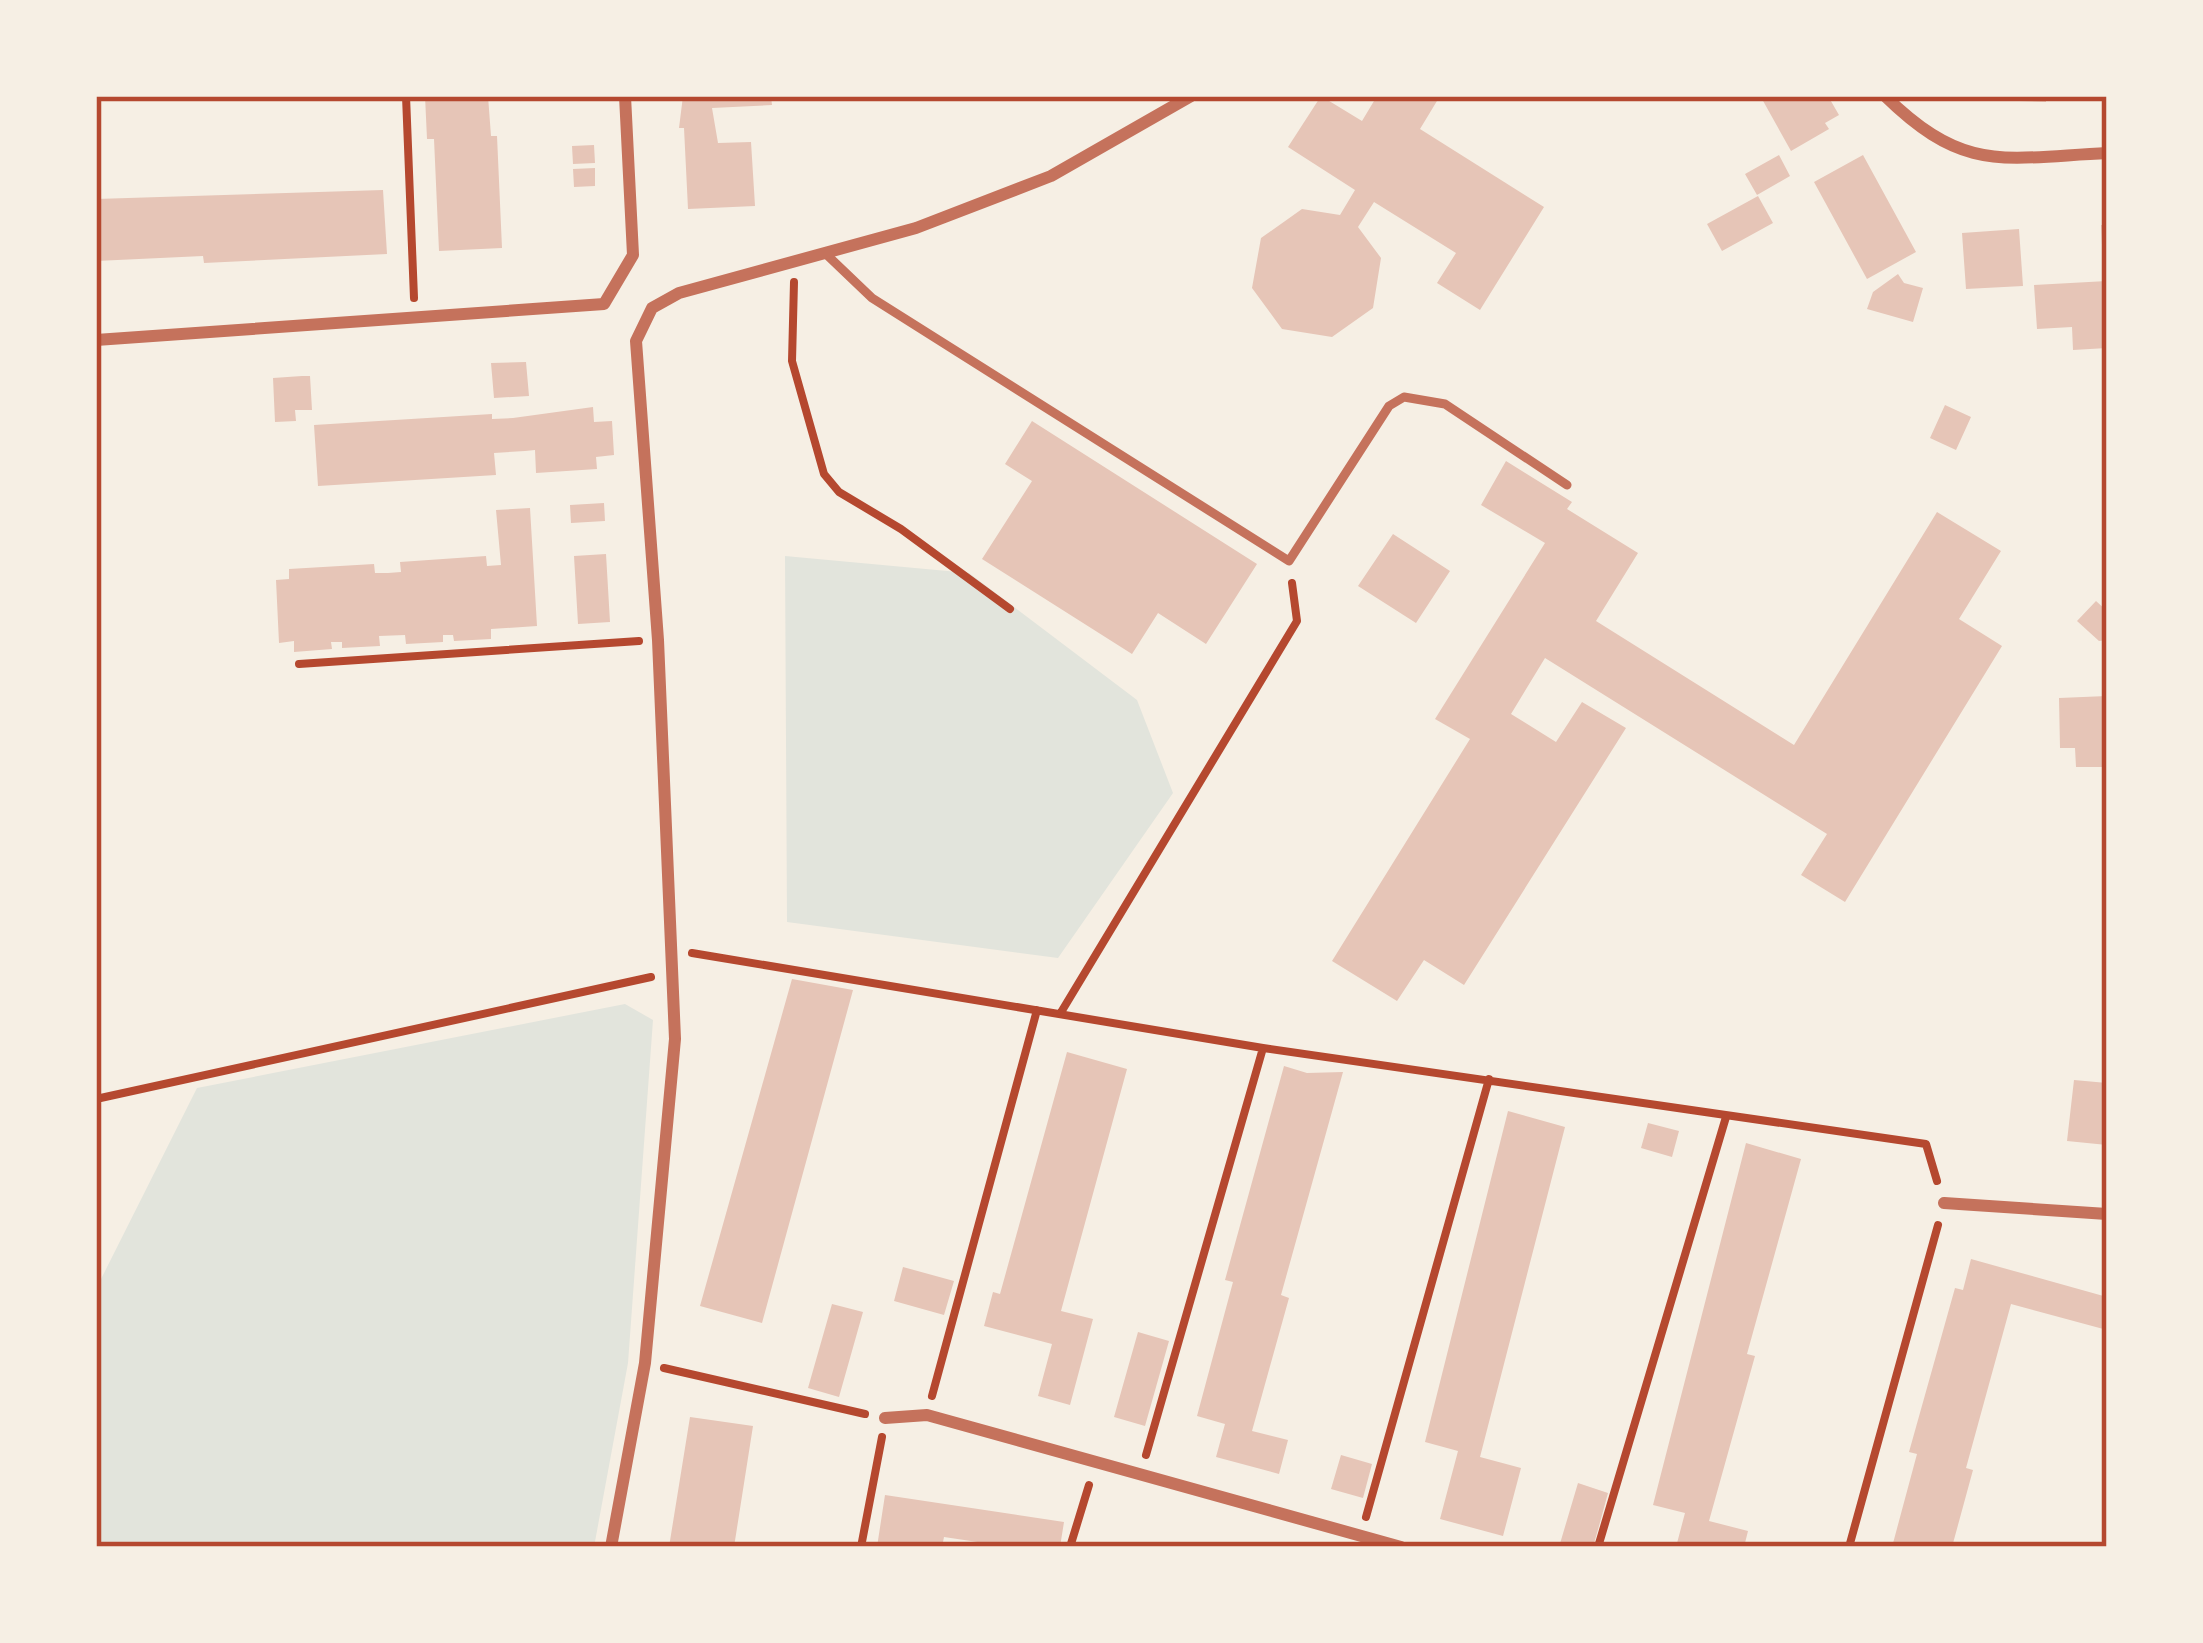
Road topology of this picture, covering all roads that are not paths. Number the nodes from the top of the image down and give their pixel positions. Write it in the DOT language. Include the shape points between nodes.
graph roads {
  1 [pos="625,96"];
  2 [pos="1191,96"];
  3 [pos="1885,96"];
  4 [pos="2107,153"];
  5 [pos="826,254"];
  6 [pos="96,340"];
  7 [pos="1567,485"];
  8 [pos="1944,1203"];
  9 [pos="2107,1214"];
  10 [pos="885,1418"];
  11 [pos="611,1547"];
  12 [pos="1401,1547"];
  1 -- 6 [label="street" via="633,255 604,304"];
  2 -- 5 [label="street" via="1051,176"];
  3 -- 4 [label="street" via="1957,152"];
  5 -- 7 [label="lane" via="872,298 1289,562 1389,406 1404,397 1444,404"];
  5 -- 11 [label="street" via="679,292 652,308 636,341 675,1039 645,1363"];
  8 -- 9 [label="street"];
  10 -- 12 [label="street" via="927,1414"];
}
